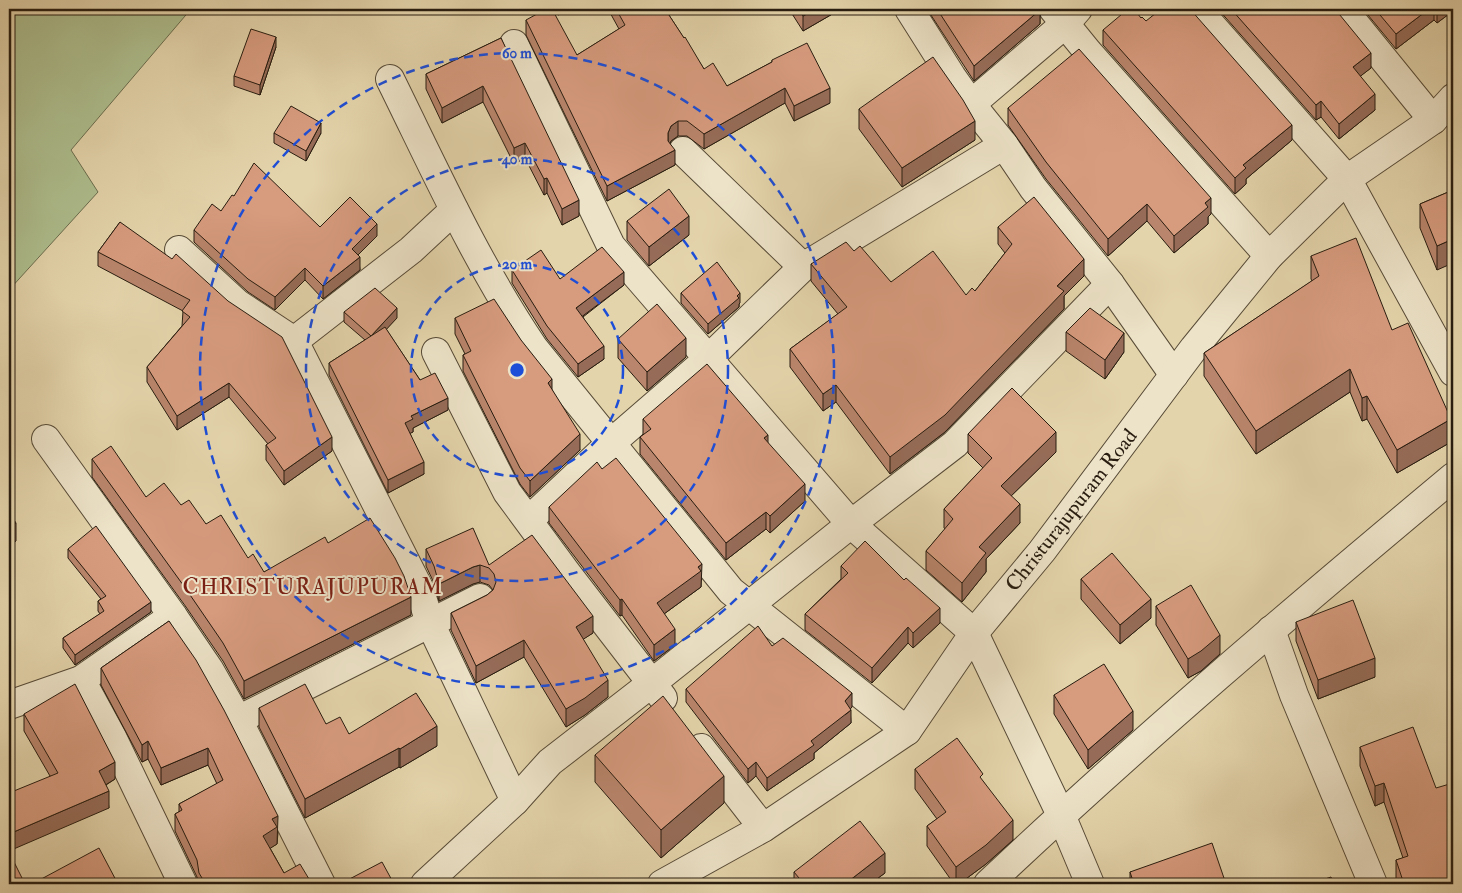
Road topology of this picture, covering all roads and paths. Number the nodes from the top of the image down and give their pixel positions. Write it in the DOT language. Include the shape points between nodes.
graph roads {
  1 [pos="908,9"];
  2 [pos="1197,9"];
  3 [pos="1343,9"];
  4 [pos="1065,14"];
  5 [pos="514,44"];
  6 [pos="390,79"];
  7 [pos="1453,98"];
  8 [pos="971,104"];
  9 [pos="1433,120"];
  10 [pos="1004,146"];
  11 [pos="683,151"];
  12 [pos="1346,179"];
  13 [pos="454,210"];
  14 [pos="179,250"];
  15 [pos="1269,256"];
  16 [pos="803,267"];
  17 [pos="1110,284"];
  18 [pos="294,341"];
  19 [pos="436,352"];
  20 [pos="708,359"];
  21 [pos="1453,372"];
  22 [pos="1174,376"];
  23 [pos="46,440"];
  24 [pos="611,443"];
  25 [pos="1453,477"];
  26 [pos="529,520"];
  27 [pos="851,524"];
  28 [pos="480,598"];
  29 [pos="748,605"];
  30 [pos="173,616"];
  31 [pos="430,623"];
  32 [pos="1271,630"];
  33 [pos="974,633"];
  34 [pos="81,680"];
  35 [pos="652,683"];
  36 [pos="9,705"];
  37 [pos="238,720"];
  38 [pos="907,731"];
  39 [pos="515,801"];
  40 [pos="1061,815"];
  41 [pos="763,828"];
  42 [pos="183,884"];
  43 [pos="321,884"];
  44 [pos="425,884"];
  45 [pos="662,884"];
  46 [pos="988,884"];
  47 [pos="1090,884"];
  48 [pos="1373,884"];
  1 -- 8 [label="street"];
  2 -- 12 [label="street"];
  3 -- 9 [label="street"];
  4 -- 8 [label="street"];
  4 -- 15 [label="street"];
  5 -- 20 [label="street" via="611,246"];
  6 -- 13 [label="street"];
  7 -- 9 [label="street, Christurajupuram Road"];
  8 -- 10 [label="street"];
  9 -- 12 [label="street, Christurajupuram Road"];
  10 -- 16 [label="street"];
  10 -- 17 [label="street" via="1033,188"];
  11 -- 16 [label="street"];
  12 -- 15 [label="street, Christurajupuram Road"];
  12 -- 21 [label="street"];
  13 -- 18 [label="street" via="411,250"];
  13 -- 24 [label="street" via="510,313 534,348"];
  14 -- 18 [label="street" via="238,304"];
  15 -- 22 [label="street, Christurajupuram Road"];
  16 -- 20 [label="street"];
  17 -- 22 [label="street"];
  17 -- 27 [label="street" via="956,444"];
  18 -- 31 [label="street" via="419,588"];
  19 -- 26 [label="street" via="507,492"];
  20 -- 24 [label="street"];
  20 -- 27 [label="street"];
  22 -- 33 [label="street, Christurajupuram Road" via="1042,551"];
  23 -- 30 [label="street"];
  24 -- 26 [label="street"];
  24 -- 29 [label="street" via="731,591"];
  25 -- 32 [label="street"];
  26 -- 35 [label="street"];
  27 -- 29 [label="street"];
  27 -- 33 [label="street"];
  28 -- 31 [label="street"];
  29 -- 35 [label="street"];
  29 -- 38 [label="street"];
  30 -- 34 [label="street"];
  30 -- 37 [label="street"];
  31 -- 37 [label="street"];
  31 -- 39 [label="street"];
  32 -- 40 [label="street"];
  32 -- 48 [label="street" via="1294,695"];
  33 -- 38 [label="street, Christurajupuram Road"];
  33 -- 40 [label="street"];
  34 -- 36 [label="street"];
  34 -- 42 [label="street"];
  35 -- 39 [label="street" via="550,762"];
  35 -- 41 [label="street"];
  37 -- 43 [label="street"];
  38 -- 41 [label="street, Christurajupuram Road"];
  39 -- 44 [label="street"];
  40 -- 46 [label="street"];
  40 -- 47 [label="street"];
  41 -- 45 [label="street, Christurajupuram Road"];
}
